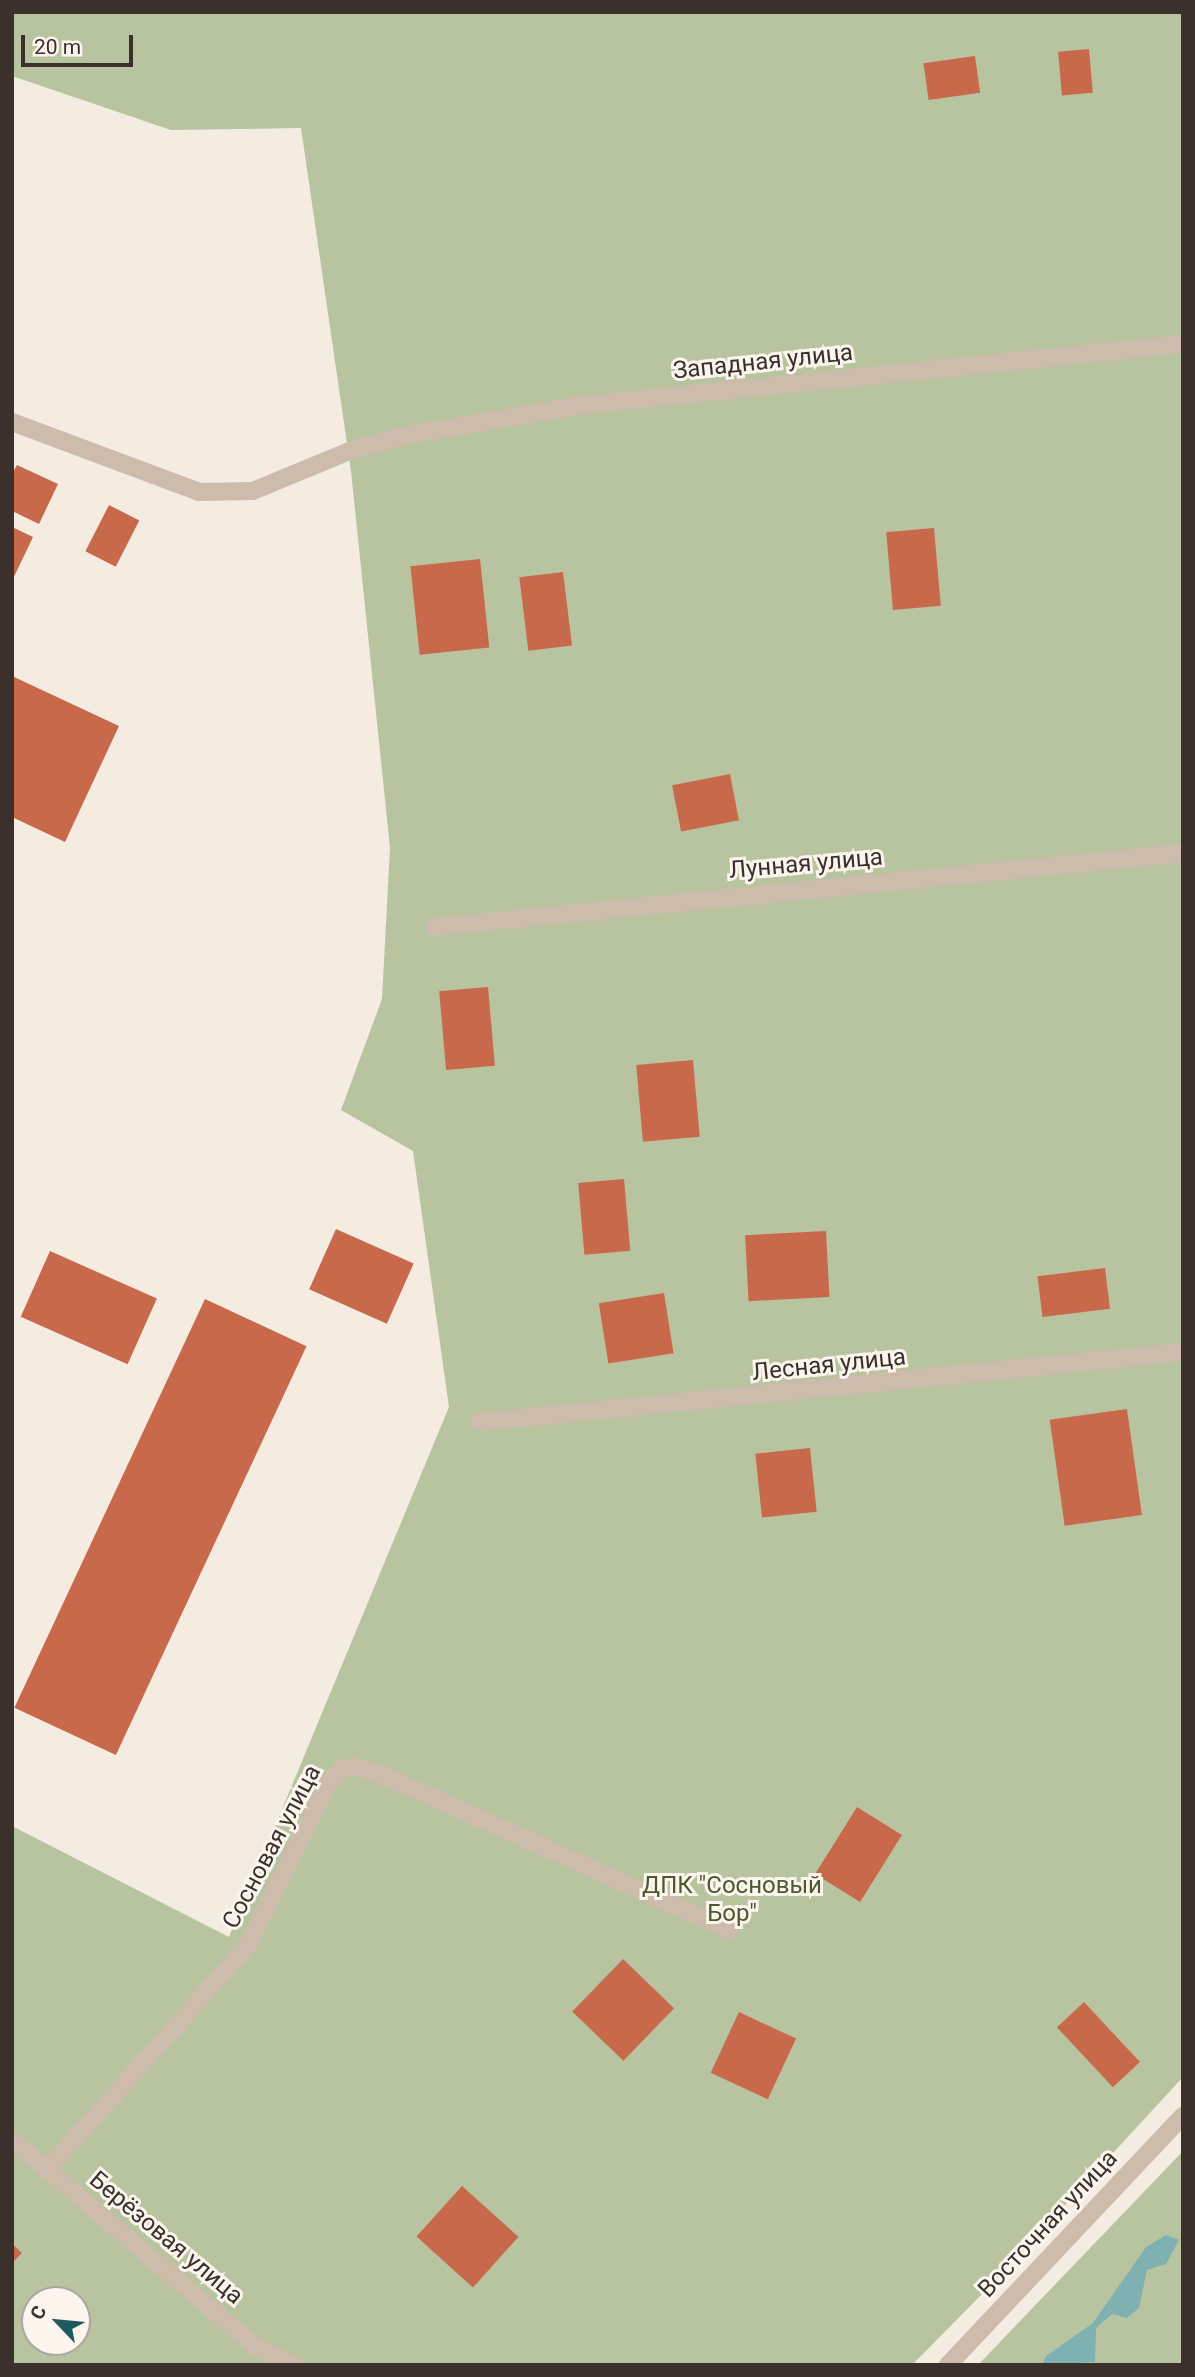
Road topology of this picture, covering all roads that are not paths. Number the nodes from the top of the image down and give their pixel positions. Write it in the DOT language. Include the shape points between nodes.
graph roads {
  1 [pos="1183,344"];
  2 [pos="12,422"];
  3 [pos="1183,853"];
  4 [pos="434,927"];
  5 [pos="1183,1352"];
  6 [pos="480,1422"];
  7 [pos="729,1930"];
  8 [pos="1183,2116"];
  9 [pos="12,2140"];
  10 [pos="47,2170"];
  11 [pos="294,2365"];
  12 [pos="948,2365"];
  1 -- 2 [label="street, Западная улица" via="583,405 407,435 352,450 253,491 199,492"];
  3 -- 4 [label="street, Лунная улица"];
  5 -- 6 [label="street, Лесная улица"];
  7 -- 10 [label="street, Сосновая улица" via="387,1777 358,1767 342,1768 329,1782 248,1945"];
  8 -- 12 [label="street, Восточная улица"];
  9 -- 10 [label="street, Берёзовая улица"];
  10 -- 11 [label="street, Берёзовая улица" via="256,2347"];
}
